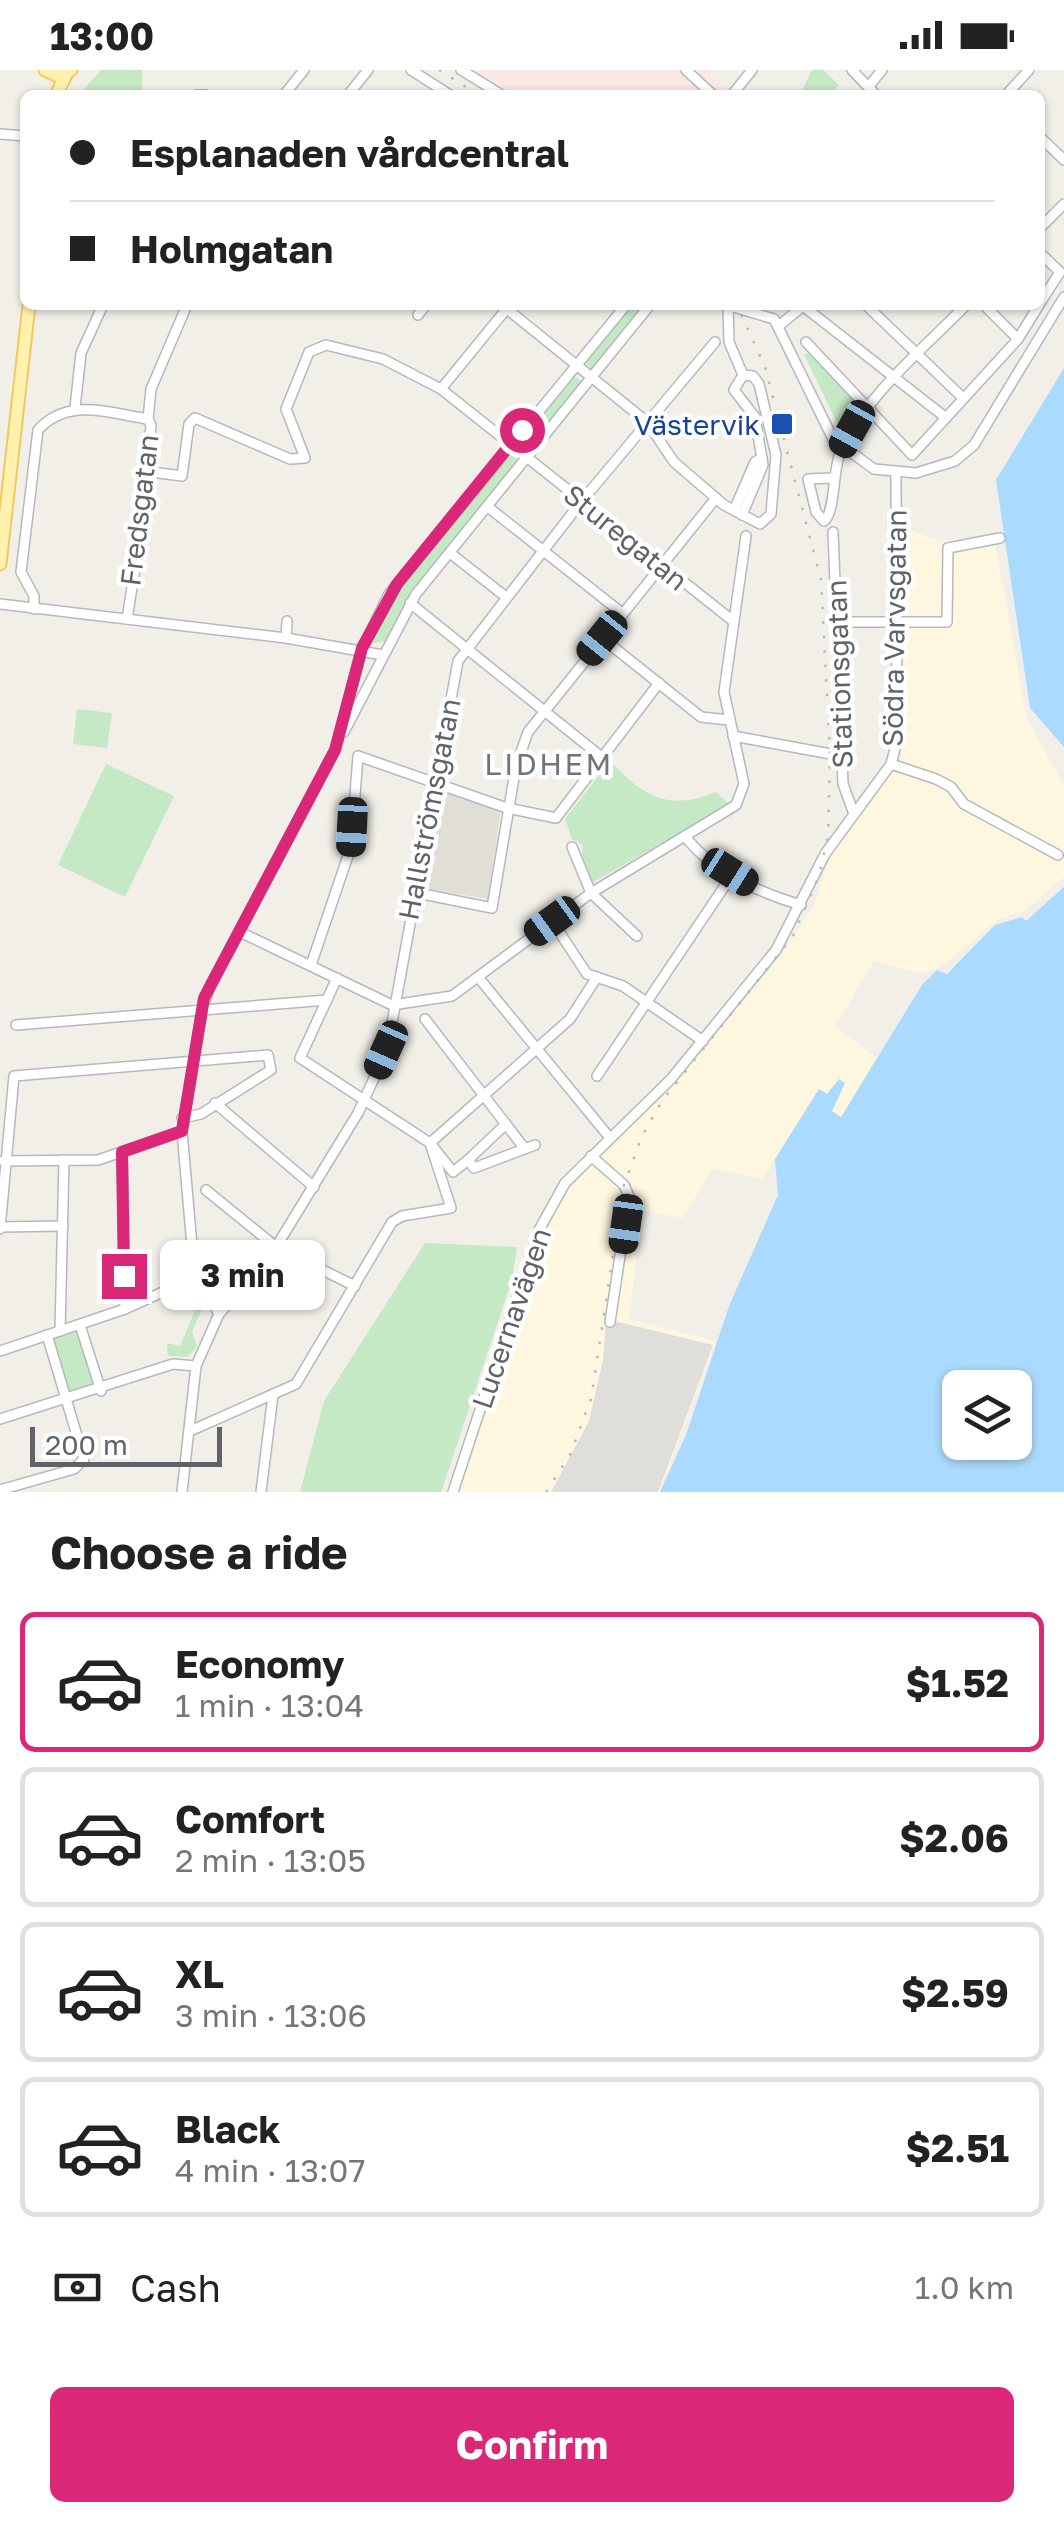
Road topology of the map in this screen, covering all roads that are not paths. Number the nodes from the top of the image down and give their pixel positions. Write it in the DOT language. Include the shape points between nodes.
graph roads {
  1 [pos="304,70"];
  2 [pos="368,70"];
  3 [pos="411,70"];
  4 [pos="461,70"];
  5 [pos="686,70"];
  6 [pos="752,70"];
  7 [pos="852,70"];
  8 [pos="882,70"];
  9 [pos="1029,70"];
  10 [pos="46,72"];
  11 [pos="70,72"];
  12 [pos="288,90"];
  13 [pos="352,90"];
  14 [pos="442,90"];
  15 [pos="494,90"];
  16 [pos="708,90"];
  17 [pos="736,90"];
  18 [pos="873,90"];
  19 [pos="1011,90"];
  20 [pos="1064,204"];
  21 [pos="1045,223"];
  22 [pos="1045,258"];
  23 [pos="1045,296"];
  24 [pos="1064,296"];
  25 [pos="27,310"];
  26 [pos="100,310"];
  27 [pos="186,310"];
  28 [pos="422,310"];
  29 [pos="503,310"];
  30 [pos="511,310"];
  31 [pos="622,310"];
  32 [pos="646,310"];
  33 [pos="728,310"];
  34 [pos="749,310"];
  35 [pos="798,310"];
  36 [pos="810,310"];
  37 [pos="871,310"];
  38 [pos="961,310"];
  39 [pos="989,310"];
  40 [pos="1036,310"];
  41 [pos="418,314"];
  42 [pos="780,326"];
  43 [pos="1018,339"];
  44 [pos="715,342"];
  45 [pos="806,342"];
  46 [pos="918,354"];
  47 [pos="1003,356"];
  48 [pos="575,366"];
  49 [pos="1021,366"];
  50 [pos="743,376"];
  51 [pos="895,377"];
  52 [pos="592,378"];
  53 [pos="441,389"];
  54 [pos="963,398"];
  55 [pos="866,406"];
  56 [pos="75,408"];
  57 [pos="16,414"];
  58 [pos="945,417"];
  59 [pos="148,419"];
  60 [pos="647,422"];
  61 [pos="511,444"];
  62 [pos="842,448"];
  63 [pos="305,458"];
  64 [pos="528,458"];
  65 [pos="160,473"];
  66 [pos="896,474"];
  67 [pos="831,478"];
  68 [pos="0,495"];
  69 [pos="716,498"];
  70 [pos="581,502"];
  71 [pos="488,506"];
  72 [pos="738,513"];
  73 [pos="2,529"];
  74 [pos="833,532"];
  75 [pos="746,536"];
  76 [pos="1000,538"];
  77 [pos="544,550"];
  78 [pos="450,553"];
  79 [pos="0,564"];
  80 [pos="661,565"];
  81 [pos="506,597"];
  82 [pos="410,603"];
  83 [pos="0,604"];
  84 [pos="34,610"];
  85 [pos="622,612"];
  86 [pos="126,619"];
  87 [pos="287,621"];
  88 [pos="733,621"];
  89 [pos="836,622"];
  90 [pos="897,622"];
  91 [pos="286,638"];
  92 [pos="602,638"];
  93 [pos="362,648"];
  94 [pos="465,648"];
  95 [pos="384,655"];
  96 [pos="659,683"];
  97 [pos="544,710"];
  98 [pos="729,720"];
  99 [pos="733,736"];
  100 [pos="335,748"];
  101 [pos="842,756"];
  102 [pos="604,759"];
  103 [pos="891,764"];
  104 [pos="434,781"];
  105 [pos="507,808"];
  106 [pos="854,814"];
  107 [pos="684,836"];
  108 [pos="572,847"];
  109 [pos="1058,855"];
  110 [pos="724,887"];
  111 [pos="413,892"];
  112 [pos="591,893"];
  113 [pos="801,904"];
  114 [pos="552,921"];
  115 [pos="240,932"];
  116 [pos="637,936"];
  117 [pos="310,965"];
  118 [pos="478,976"];
  119 [pos="597,977"];
  120 [pos="337,978"];
  121 [pos="328,1000"];
  122 [pos="648,1003"];
  123 [pos="392,1005"];
  124 [pos="202,1010"];
  125 [pos="425,1019"];
  126 [pos="16,1024"];
  127 [pos="703,1041"];
  128 [pos="537,1051"];
  129 [pos="192,1060"];
  130 [pos="597,1076"];
  131 [pos="485,1096"];
  132 [pos="364,1101"];
  133 [pos="215,1103"];
  134 [pos="182,1118"];
  135 [pos="506,1124"];
  136 [pos="182,1131"];
  137 [pos="610,1138"];
  138 [pos="430,1143"];
  139 [pos="122,1152"];
  140 [pos="592,1156"];
  141 [pos="64,1160"];
  142 [pos="468,1160"];
  143 [pos="2,1162"];
  144 [pos="314,1187"];
  145 [pos="206,1190"];
  146 [pos="63,1226"];
  147 [pos="0,1228"];
  148 [pos="276,1247"];
  149 [pos="196,1278"];
  150 [pos="354,1286"];
  151 [pos="125,1308"];
  152 [pos="219,1314"];
  153 [pos="610,1322"];
  154 [pos="80,1325"];
  155 [pos="60,1331"];
  156 [pos="47,1336"];
  157 [pos="0,1351"];
  158 [pos="196,1366"];
  159 [pos="101,1390"];
  160 [pos="273,1395"];
  161 [pos="68,1401"];
  162 [pos="0,1419"];
  163 [pos="190,1431"];
  164 [pos="0,1490"];
  165 [pos="182,1492"];
  166 [pos="261,1492"];
  167 [pos="452,1492"];
  1 -- 12 [label="street"];
  2 -- 13 [label="street"];
  3 -- 14 [label="street"];
  4 -- 15 [label="street"];
  5 -- 16 [label="street"];
  6 -- 17 [label="street"];
  7 -- 18 [label="street"];
  8 -- 18 [label="street"];
  9 -- 19 [label="street"];
  10 -- 11 [label="main road"];
  20 -- 21 [label="street"];
  22 -- 23 [label="street" via="1060,272"];
  24 -- 49 [label="street"];
  25 -- 57 [label="main road"];
  26 -- 56 [label="street" via="81,353"];
  27 -- 59 [label="street, Fredsgatan" via="152,389"];
  28 -- 41 [label="street"];
  29 -- 53 [label="street"];
  30 -- 48 [label="street"];
  31 -- 48 [label="street"];
  32 -- 52 [label="street"];
  33 -- 50 [label="street" via="729,342"];
  34 -- 42 [label="street"];
  35 -- 42 [label="street"];
  36 -- 51 [label="street"];
  37 -- 46 [label="street"];
  38 -- 46 [label="street"];
  39 -- 43 [label="street"];
  40 -- 43 [label="street"];
  42 -- 62 [label="street" via="820,419"];
  43 -- 47 [label="street"];
  44 -- 60 [label="street, Hallströmsgatan"];
  45 -- 55 [label="street"];
  46 -- 51 [label="street"];
  46 -- 54 [label="street"];
  47 -- 49 [label="street"];
  47 -- 54 [label="street"];
  48 -- 52 [label="street"];
  48 -- 61 [label="street"];
  49 -- 66 [label="street" via="965,454 932,470"];
  50 -- 72 [label="street" via="734,390 755,417 762,472"];
  50 -- 72 [label="street" via="759,384 776,455 771,514 756,524"];
  51 -- 55 [label="street"];
  51 -- 58 [label="street"];
  52 -- 60 [label="street"];
  52 -- 64 [label="street"];
  53 -- 61 [label="street, Sturegatan"];
  53 -- 63 [label="street, Sturegatan" via="383,359 314,348 286,409"];
  54 -- 58 [label="street"];
  55 -- 58 [label="street" via="912,455"];
  55 -- 62 [label="street"];
  56 -- 59 [label="street, Fredsgatan"];
  56 -- 84 [label="street" via="38,430 21,572"];
  57 -- 68 [label="main road"];
  57 -- 73 [label="main road"];
  59 -- 86 [label="street, Fredsgatan" via="142,525"];
  60 -- 69 [label="street" via="674,462"];
  60 -- 70 [label="street, Hallströmsgatan"];
  61 -- 64 [label="street, Sturegatan"];
  61 -- 93 [label="street" via="397,584"];
  62 -- 66 [label="street"];
  62 -- 67 [label="street"];
  63 -- 65 [label="street, Fredsgatan" via="290,459 195,418 188,424 182,476"];
  64 -- 70 [label="street, Sturegatan"];
  64 -- 71 [label="street"];
  66 -- 90 [label="street, Södra Varvsgatan"];
  67 -- 67 [label="street" via="808,479 820,520 832,512"];
  69 -- 72 [label="street"];
  69 -- 80 [label="street"];
  70 -- 77 [label="street, Hallströmsgatan"];
  70 -- 80 [label="street, Sturegatan"];
  71 -- 77 [label="street"];
  71 -- 78 [label="street"];
  73 -- 79 [label="main road"];
  74 -- 89 [label="street, Stationsgatan"];
  75 -- 88 [label="street"];
  76 -- 90 [label="street" via="948,548 947,622"];
  77 -- 81 [label="street, Hallströmsgatan"];
  77 -- 85 [label="street"];
  78 -- 81 [label="street"];
  78 -- 82 [label="street"];
  80 -- 85 [label="street"];
  80 -- 88 [label="street, Sturegatan"];
  81 -- 94 [label="street, Hallströmsgatan"];
  82 -- 94 [label="street"];
  82 -- 95 [label="street"];
  83 -- 84 [label="street"];
  84 -- 86 [label="street"];
  85 -- 92 [label="street"];
  86 -- 91 [label="street"];
  87 -- 91 [label="street"];
  88 -- 98 [label="street" via="724,692"];
  89 -- 90 [label="street"];
  89 -- 101 [label="street, Stationsgatan"];
  90 -- 103 [label="street, Södra Varvsgatan" via="897,741"];
  91 -- 93 [label="street"];
  92 -- 96 [label="street"];
  92 -- 97 [label="street"];
  93 -- 95 [label="street"];
  93 -- 100 [label="street"];
  94 -- 97 [label="street"];
  94 -- 104 [label="street, Hallströmsgatan"];
  95 -- 100 [label="street"];
  96 -- 98 [label="street" via="702,717"];
  96 -- 102 [label="street"];
  97 -- 102 [label="street"];
  97 -- 105 [label="street" via="518,755"];
  98 -- 99 [label="street"];
  99 -- 101 [label="street"];
  99 -- 107 [label="street" via="742,795 736,806"];
  100 -- 115 [label="street"];
  101 -- 106 [label="street, Stationsgatan" via="844,793"];
  102 -- 105 [label="street" via="561,816"];
  103 -- 106 [label="street, Södra Varvsgatan"];
  103 -- 109 [label="street" via="936,779 964,804"];
  104 -- 105 [label="street"];
  104 -- 111 [label="street, Hallströmsgatan"];
  104 -- 117 [label="street" via="356,757 350,847"];
  105 -- 111 [label="street" via="492,908"];
  106 -- 113 [label="street, Södra Varvsgatan" via="820,861"];
  107 -- 112 [label="street"];
  107 -- 113 [label="street" via="758,890"];
  108 -- 112 [label="street"];
  110 -- 122 [label="street"];
  111 -- 123 [label="street, Hallströmsgatan"];
  112 -- 114 [label="street"];
  112 -- 116 [label="street"];
  113 -- 127 [label="street, Södra Varvsgatan" via="776,950"];
  114 -- 118 [label="street"];
  114 -- 119 [label="street" via="587,974"];
  115 -- 117 [label="street"];
  115 -- 124 [label="street"];
  117 -- 120 [label="street"];
  118 -- 123 [label="street" via="446,998"];
  118 -- 128 [label="street"];
  119 -- 122 [label="street"];
  119 -- 128 [label="street" via="570,1019"];
  120 -- 121 [label="street"];
  120 -- 123 [label="street"];
  121 -- 124 [label="street"];
  121 -- 132 [label="street" via="299,1056"];
  122 -- 127 [label="street"];
  122 -- 130 [label="street"];
  123 -- 132 [label="street, Hallströmsgatan" via="386,1050"];
  124 -- 126 [label="street"];
  124 -- 129 [label="street"];
  125 -- 131 [label="street"];
  127 -- 137 [label="street, Södra Varvsgatan"];
  128 -- 131 [label="street"];
  128 -- 137 [label="street"];
  129 -- 133 [label="street" via="268,1054 272,1070"];
  129 -- 134 [label="street"];
  129 -- 143 [label="street" via="14,1076"];
  131 -- 135 [label="street"];
  131 -- 138 [label="street"];
  132 -- 138 [label="street"];
  132 -- 144 [label="street, Hallströmsgatan"];
  133 -- 134 [label="street"];
  133 -- 144 [label="street"];
  134 -- 136 [label="street"];
  135 -- 142 [label="street"];
  135 -- 142 [label="street" via="530,1147 474,1168"];
  136 -- 139 [label="street"];
  136 -- 149 [label="street"];
  137 -- 140 [label="street, Södra Varvsgatan"];
  138 -- 142 [label="street" via="453,1172"];
  138 -- 150 [label="street" via="451,1208 395,1219"];
  139 -- 141 [label="street"];
  139 -- 151 [label="street"];
  140 -- 153 [label="street" via="629,1196"];
  140 -- 167 [label="street, Lucernavägen" via="565,1184 539,1230"];
  141 -- 143 [label="street"];
  141 -- 146 [label="street"];
  143 -- 147 [label="street"];
  144 -- 148 [label="street, Hallströmsgatan"];
  145 -- 148 [label="street"];
  146 -- 147 [label="street"];
  146 -- 155 [label="street"];
  148 -- 150 [label="street"];
  148 -- 152 [label="street, Hallströmsgatan"];
  149 -- 151 [label="street"];
  149 -- 152 [label="street"];
  150 -- 160 [label="street" via="304,1377"];
  151 -- 154 [label="street"];
  152 -- 158 [label="street, Hallströmsgatan"];
  154 -- 155 [label="street"];
  154 -- 159 [label="street"];
  155 -- 156 [label="street"];
  156 -- 157 [label="street"];
  156 -- 161 [label="street"];
  158 -- 159 [label="street" via="173,1364"];
  158 -- 163 [label="street, Hallströmsgatan"];
  159 -- 161 [label="street"];
  160 -- 163 [label="street"];
  160 -- 166 [label="street"];
  161 -- 162 [label="street"];
  161 -- 164 [label="street" via="85,1454 82,1464"];
  163 -- 165 [label="street, Hallströmsgatan"];
}
